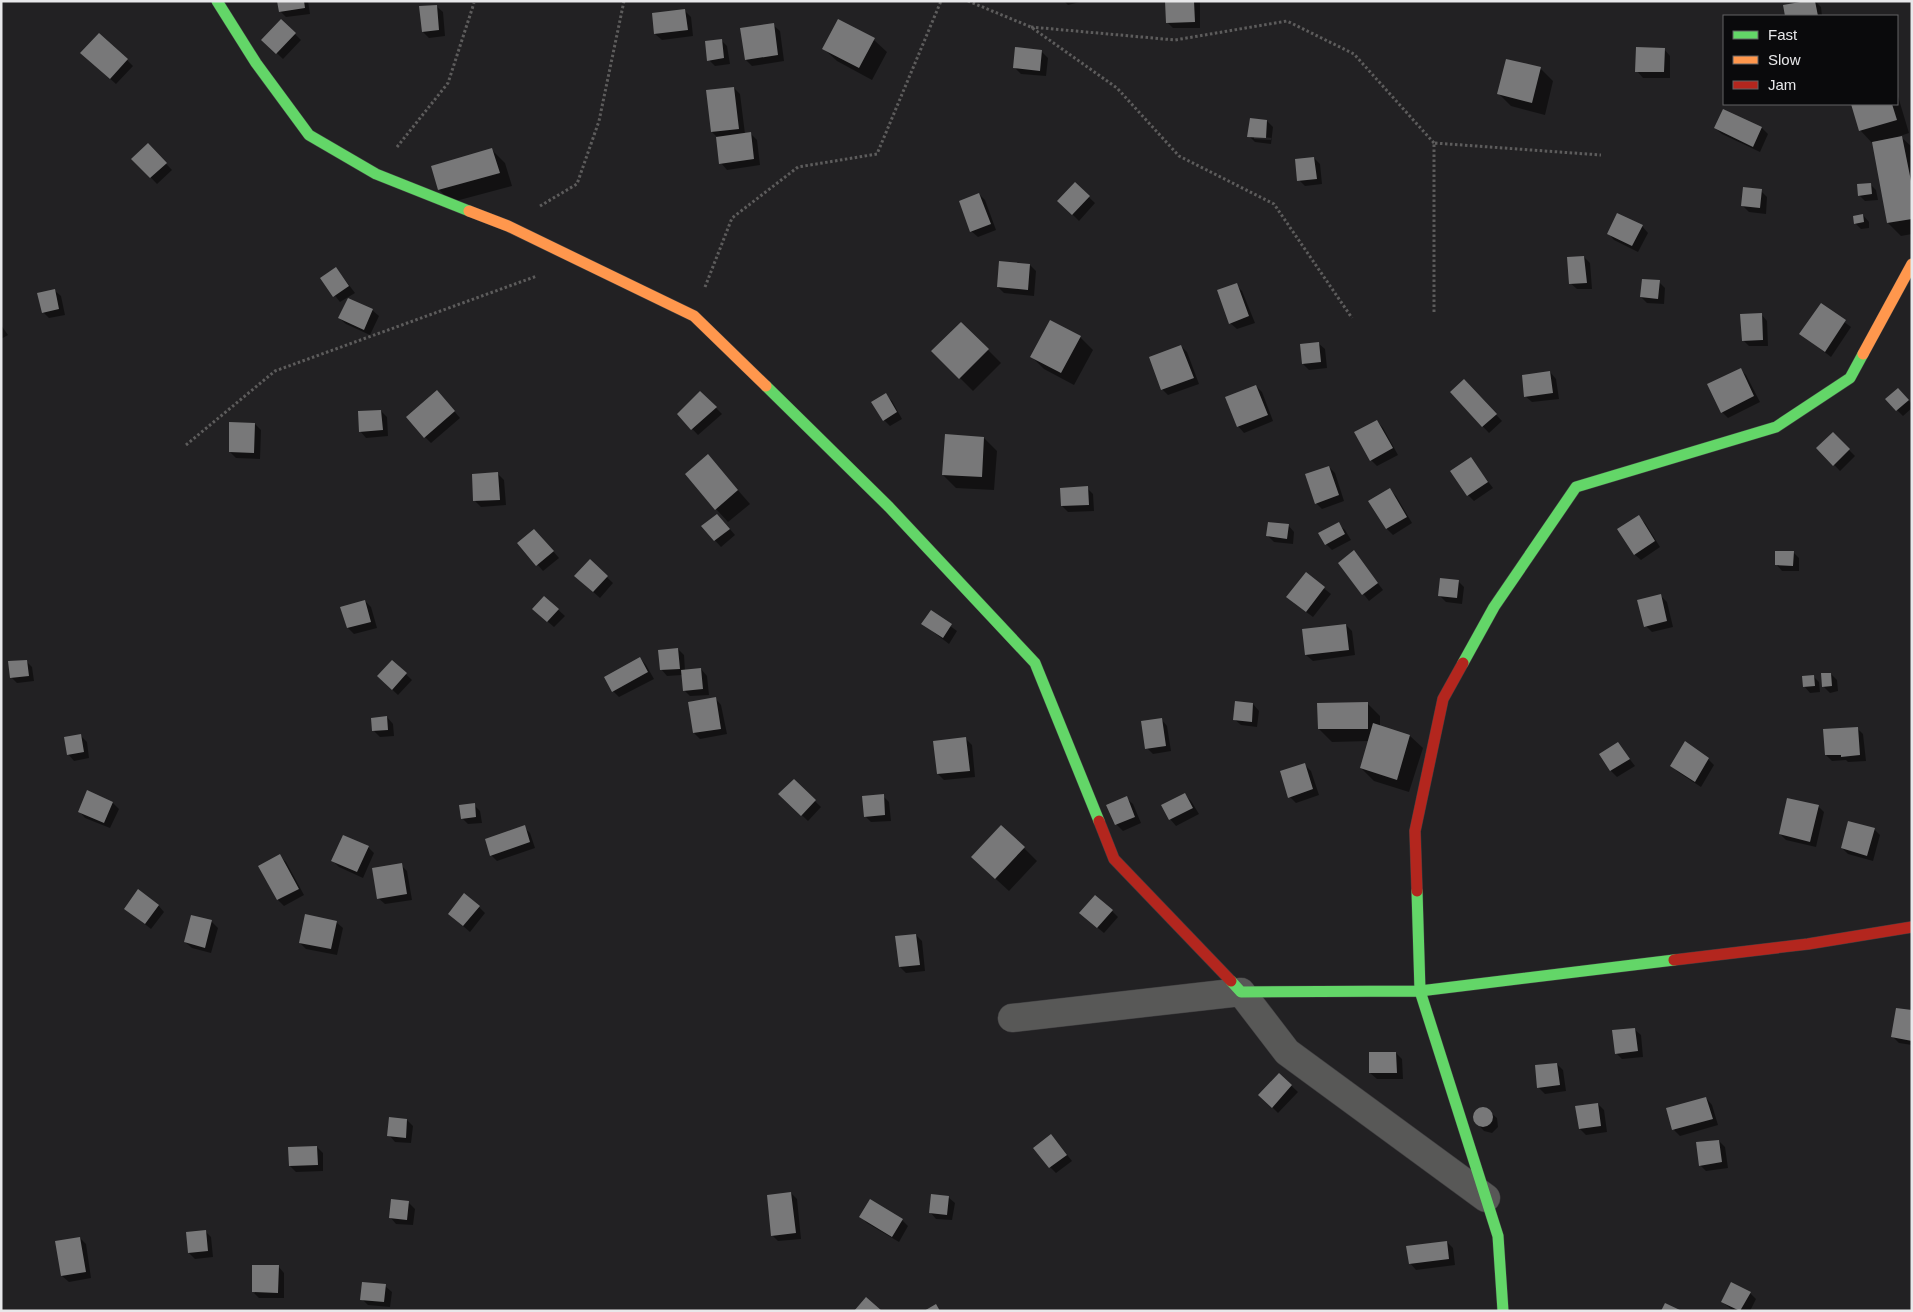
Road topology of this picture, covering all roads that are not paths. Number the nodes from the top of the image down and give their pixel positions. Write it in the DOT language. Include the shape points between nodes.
graph roads {
  1 [pos="217,1"];
  2 [pos="1912,264"];
  3 [pos="1912,927"];
  4 [pos="1420,991"];
  5 [pos="1241,992"];
  6 [pos="1012,1018"];
  7 [pos="1486,1198"];
  8 [pos="1504,1311"];
  1 -- 5 [label="street" via="256,63 309,135 376,174 508,226 694,316 889,507 1035,663 1114,859"];
  2 -- 4 [label="street" via="1850,378 1776,427 1576,487 1494,607 1443,698 1415,831"];
  3 -- 4 [label="street" via="1808,944"];
  4 -- 5 [label="street"];
  4 -- 7 [label="street"];
  5 -- 6 [label="street"];
  5 -- 7 [label="street" via="1287,1052"];
  7 -- 8 [label="street" via="1498,1236"];
}
